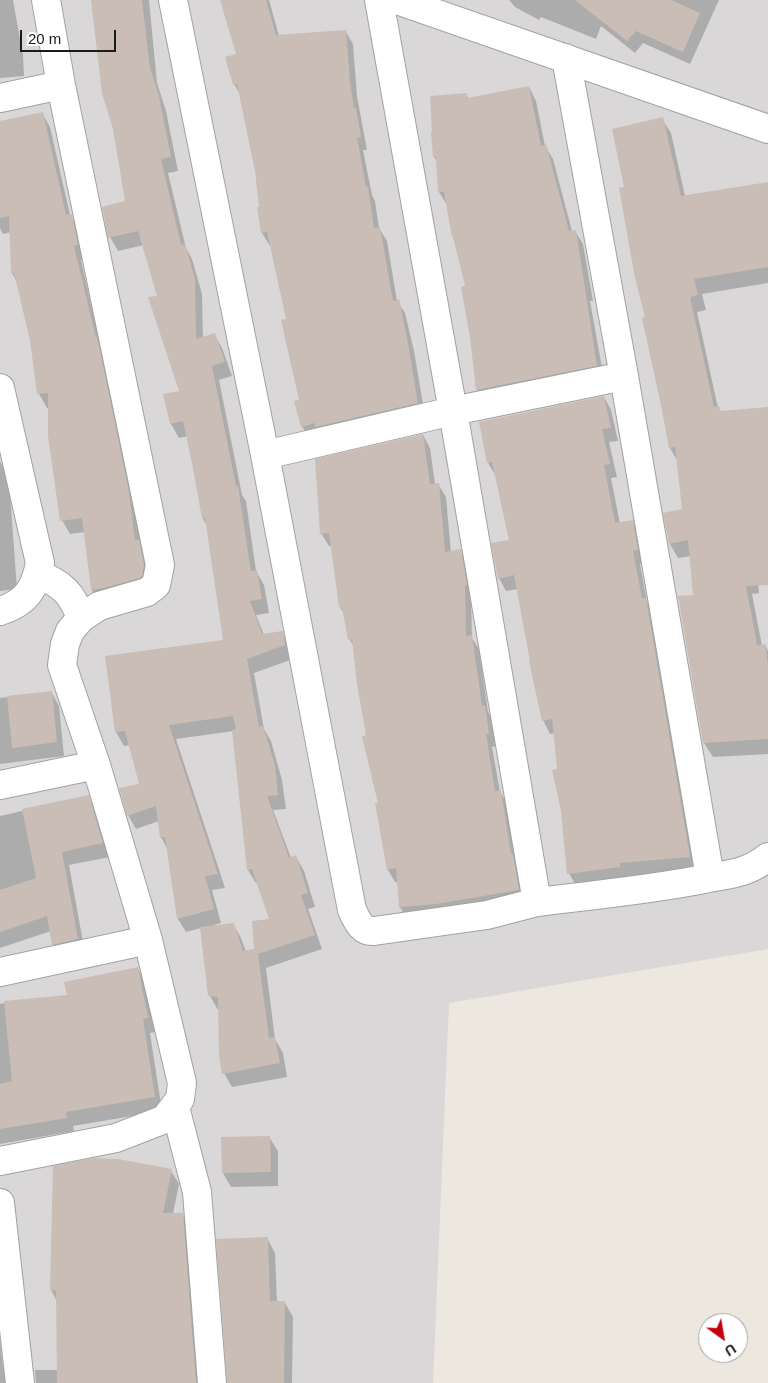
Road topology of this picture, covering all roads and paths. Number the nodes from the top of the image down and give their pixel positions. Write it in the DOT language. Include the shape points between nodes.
graph roads {
  1 [pos="46,0"];
  2 [pos="173,0"];
  3 [pos="380,0"];
  4 [pos="397,0"];
  5 [pos="566,58"];
  6 [pos="61,85"];
  7 [pos="0,98"];
  8 [pos="768,129"];
  9 [pos="624,376"];
  10 [pos="0,388"];
  11 [pos="453,411"];
  12 [pos="265,455"];
  13 [pos="38,574"];
  14 [pos="0,611"];
  15 [pos="80,618"];
  16 [pos="96,765"];
  17 [pos="0,785"];
  18 [pos="768,857"];
  19 [pos="710,877"];
  20 [pos="537,902"];
  21 [pos="148,940"];
  22 [pos="0,972"];
  23 [pos="175,1107"];
  24 [pos="0,1161"];
  25 [pos="0,1203"];
  26 [pos="20,1383"];
  27 [pos="212,1383"];
  1 -- 6 [label="street"];
  2 -- 12 [label="street"];
  3 -- 11 [label="street"];
  4 -- 5 [label="street"];
  5 -- 8 [label="street"];
  5 -- 9 [label="street"];
  6 -- 7 [label="street"];
  6 -- 15 [label="street" via="160,565 156,586 147,592 99,606"];
  9 -- 11 [label="street"];
  9 -- 19 [label="street"];
  10 -- 13 [label="street" via="40,563"];
  11 -- 12 [label="street"];
  11 -- 20 [label="street"];
  12 -- 20 [label="street" via="352,910 361,927 367,932 374,932 487,915"];
  13 -- 14 [label="street" via="31,591 14,606"];
  13 -- 15 [label="street" via="52,579 70,594"];
  15 -- 16 [label="street" via="70,631 62,665"];
  16 -- 17 [label="street"];
  16 -- 21 [label="street"];
  18 -- 19 [label="street" via="753,868"];
  19 -- 20 [label="street"];
  21 -- 22 [label="street"];
  21 -- 23 [label="street" via="182,1083 180,1099"];
  23 -- 24 [label="street" via="165,1119 116,1138"];
  23 -- 27 [label="street" via="197,1192"];
  25 -- 26 [label="street"];
}
